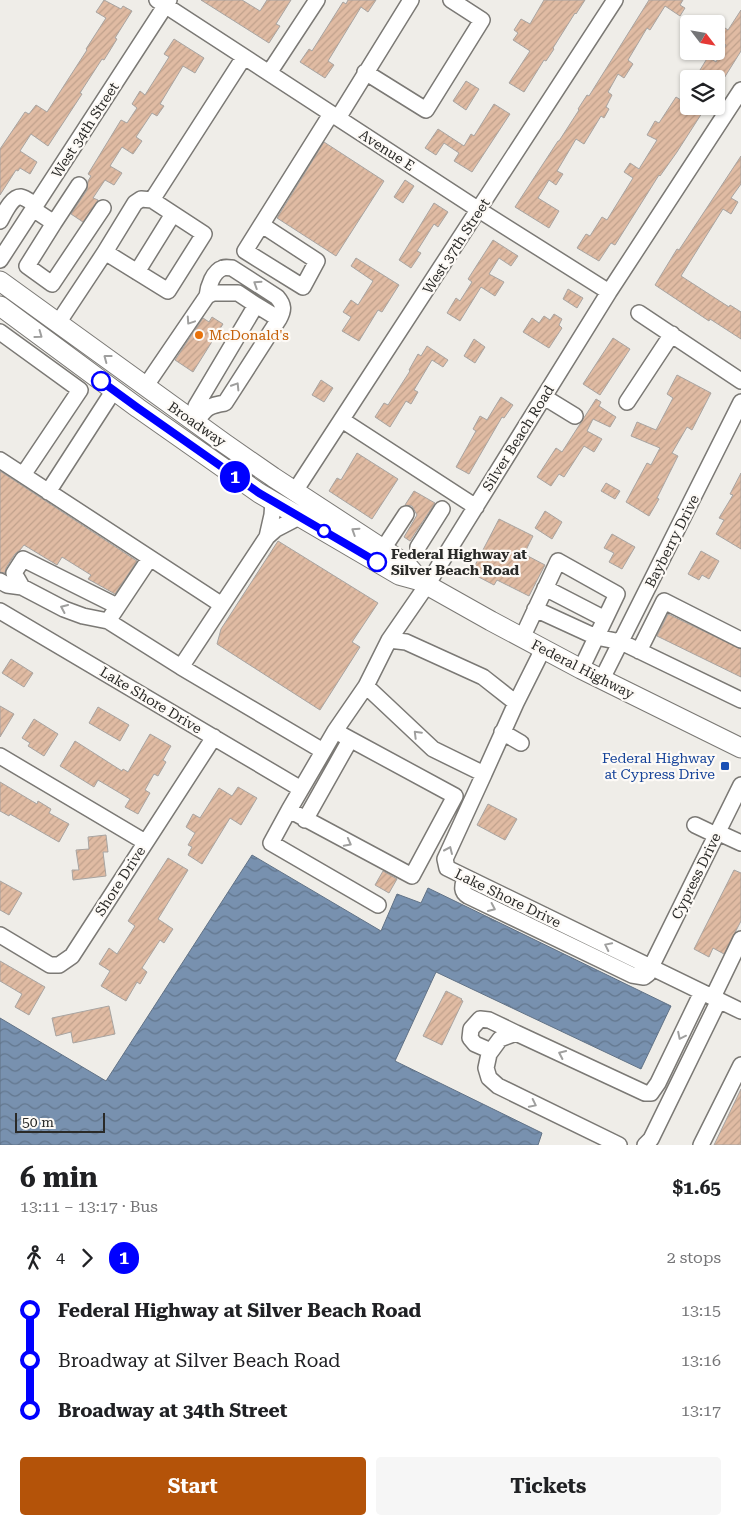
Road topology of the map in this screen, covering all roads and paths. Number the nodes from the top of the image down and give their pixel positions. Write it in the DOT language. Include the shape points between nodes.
graph roads {
  1 [pos="317,0"];
  2 [pos="411,0"];
  3 [pos="451,0"];
  4 [pos="615,0"];
  5 [pos="164,2"];
  6 [pos="244,57"];
  7 [pos="365,72"];
  8 [pos="269,73"];
  9 [pos="741,90"];
  10 [pos="334,116"];
  11 [pos="79,185"];
  12 [pos="152,200"];
  13 [pos="34,207"];
  14 [pos="103,208"];
  15 [pos="479,210"];
  16 [pos="172,214"];
  17 [pos="0,222"];
  18 [pos="54,223"];
  19 [pos="262,225"];
  20 [pos="16,235"];
  21 [pos="105,252"];
  22 [pos="0,260"];
  23 [pos="137,272"];
  24 [pos="0,281"];
  25 [pos="609,292"];
  26 [pos="207,296"];
  27 [pos="256,304"];
  28 [pos="0,306"];
  29 [pos="639,313"];
  30 [pos="279,319"];
  31 [pos="58,323"];
  32 [pos="672,334"];
  33 [pos="2,338"];
  34 [pos="741,381"];
  35 [pos="145,387"];
  36 [pos="114,390"];
  37 [pos="544,397"];
  38 [pos="627,402"];
  39 [pos="741,402"];
  40 [pos="575,416"];
  41 [pos="198,419"];
  42 [pos="342,420"];
  43 [pos="224,443"];
  44 [pos="0,460"];
  45 [pos="23,475"];
  46 [pos="48,492"];
  47 [pos="295,492"];
  48 [pos="273,501"];
  49 [pos="476,507"];
  50 [pos="442,509"];
  51 [pos="406,514"];
  52 [pos="299,517"];
  53 [pos="429,530"];
  54 [pos="267,537"];
  55 [pos="453,544"];
  56 [pos="418,547"];
  57 [pos="383,549"];
  58 [pos="150,558"];
  59 [pos="0,582"];
  60 [pos="424,583"];
  61 [pos="22,588"];
  62 [pos="545,588"];
  63 [pos="616,594"];
  64 [pos="643,599"];
  65 [pos="664,602"];
  66 [pos="222,605"];
  67 [pos="117,606"];
  68 [pos="535,608"];
  69 [pos="0,611"];
  70 [pos="605,619"];
  71 [pos="108,621"];
  72 [pos="596,637"];
  73 [pos="522,638"];
  74 [pos="389,640"];
  75 [pos="741,640"];
  76 [pos="621,642"];
  77 [pos="543,649"];
  78 [pos="639,651"];
  79 [pos="181,667"];
  80 [pos="581,668"];
  81 [pos="602,679"];
  82 [pos="366,686"];
  83 [pos="741,700"];
  84 [pos="516,703"];
  85 [pos="335,731"];
  86 [pos="502,732"];
  87 [pos="214,737"];
  88 [pos="350,740"];
  89 [pos="521,743"];
  90 [pos="741,748"];
  91 [pos="323,751"];
  92 [pos="0,756"];
  93 [pos="484,774"];
  94 [pos="741,785"];
  95 [pos="301,789"];
  96 [pos="289,810"];
  97 [pos="305,820"];
  98 [pos="695,825"];
  99 [pos="717,834"];
  100 [pos="740,841"];
  101 [pos="145,842"];
  102 [pos="378,905"];
  103 [pos="0,935"];
  104 [pos="741,939"];
  105 [pos="651,968"];
  106 [pos="711,996"];
  107 [pos="741,1011"];
  108 [pos="516,1033"];
  109 [pos="491,1051"];
  110 [pos="741,1065"];
  111 [pos="645,1093"];
  112 [pos="671,1099"];
  113 [pos="619,1145"];
  114 [pos="645,1145"];
  115 [pos="701,1145"];
  1 -- 8 [label="street"];
  2 -- 7 [label="street"];
  3 -- 7 [label="street" via="482,20 426,110"];
  4 -- 15 [label="street, West 37th Street"];
  5 -- 6 [label="street, Avenue E"];
  5 -- 13 [label="street, West 34th Street"];
  6 -- 8 [label="street, Avenue E"];
  6 -- 12 [label="street"];
  7 -- 10 [label="street"];
  8 -- 10 [label="street, Avenue E"];
  9 -- 25 [label="street, Silver Beach Road"];
  10 -- 15 [label="street, Avenue E"];
  10 -- 19 [label="street"];
  11 -- 18 [label="street"];
  12 -- 16 [label="street"];
  12 -- 21 [label="street" via="141,199 135,203"];
  13 -- 17 [label="street" via="22,197 18,198"];
  13 -- 18 [label="street"];
  13 -- 20 [label="street, West 34th Street"];
  14 -- 18 [label="street" via="52,284 28,266"];
  15 -- 25 [label="street, Avenue E"];
  15 -- 42 [label="street, West 37th Street"];
  16 -- 23 [label="street"];
  16 -- 23 [label="street" via="204,234 168,291"];
  17 -- 20 [label="street"];
  19 -- 19 [label="street" via="245,252 303,287 317,261"];
  20 -- 22 [label="street, West 34th Street"];
  21 -- 23 [label="street"];
  21 -- 31 [label="street"];
  24 -- 31 [label="main road, Broadway"];
  25 -- 37 [label="street, Silver Beach Road"];
  26 -- 27 [label="street" via="238,293"];
  30 -- 26 [label="street, one-way" via="282,302 232,268 223,267 217,272 208,287"];
  26 -- 35 [label="street, one-way"];
  27 -- 30 [label="street"];
  27 -- 41 [label="street" via="196,406"];
  28 -- 36 [label="main road, Broadway, one-way"];
  29 -- 32 [label="street"];
  41 -- 30 [label="street, one-way" via="205,408 225,403"];
  35 -- 31 [label="main road, Broadway, one-way"];
  32 -- 34 [label="street"];
  32 -- 38 [label="street"];
  33 -- 45 [label="street" via="80,390"];
  35 -- 41 [label="main road, Broadway"];
  36 -- 43 [label="main road" via="123,386 137,391 209,443"];
  36 -- 46 [label="street"];
  36 -- 48 [label="main road, Broadway"];
  37 -- 40 [label="street"];
  37 -- 49 [label="street, Silver Beach Road"];
  39 -- 64 [label="street, Bayberry Drive"];
  41 -- 43 [label="main road, Broadway"];
  42 -- 47 [label="street, West 37th Street"];
  42 -- 49 [label="street"];
  43 -- 47 [label="main road, Broadway"];
  44 -- 45 [label="street"];
  45 -- 46 [label="street"];
  46 -- 58 [label="street"];
  57 -- 47 [label="main road, Broadway, one-way"];
  48 -- 52 [label="main road, Broadway"];
  48 -- 54 [label="street"];
  49 -- 55 [label="street, Silver Beach Road"];
  50 -- 53 [label="street"];
  51 -- 57 [label="street"];
  52 -- 54 [label="street"];
  52 -- 60 [label="main road, Broadway" via="398,575"];
  53 -- 55 [label="street"];
  53 -- 56 [label="street"];
  54 -- 66 [label="street"];
  55 -- 60 [label="street, Silver Beach Road"];
  57 -- 60 [label="main road, Broadway" via="406,564"];
  58 -- 66 [label="street"];
  58 -- 67 [label="street"];
  59 -- 61 [label="street"];
  60 -- 73 [label="main road, Federal Highway"];
  60 -- 74 [label="street, Silver Beach Road"];
  61 -- 67 [label="street" via="14,574 23,559"];
  71 -- 61 [label="street, one-way" via="70,612"];
  62 -- 63 [label="street" via="558,561"];
  62 -- 68 [label="street"];
  62 -- 70 [label="street"];
  63 -- 64 [label="street"];
  63 -- 70 [label="street"];
  64 -- 65 [label="street"];
  64 -- 76 [label="street, Bayberry Drive"];
  65 -- 75 [label="street"];
  65 -- 78 [label="street"];
  66 -- 79 [label="street"];
  67 -- 71 [label="street"];
  68 -- 72 [label="street"];
  68 -- 73 [label="street"];
  69 -- 87 [label="street, Lake Shore Drive"];
  70 -- 72 [label="street"];
  71 -- 79 [label="street"];
  72 -- 76 [label="street"];
  72 -- 80 [label="street"];
  73 -- 77 [label="main road, Federal Highway"];
  74 -- 82 [label="street, Silver Beach Road"];
  74 -- 84 [label="street" via="406,642 483,677"];
  76 -- 78 [label="street"];
  76 -- 81 [label="street, Bayberry Drive"];
  77 -- 80 [label="main road, Federal Highway"];
  77 -- 84 [label="street"];
  78 -- 83 [label="street"];
  79 -- 91 [label="street"];
  80 -- 81 [label="main road, Federal Highway"];
  81 -- 90 [label="main road, Federal Highway"];
  82 -- 85 [label="street, Silver Beach Road"];
  93 -- 82 [label="street, one-way" via="433,749"];
  84 -- 86 [label="street"];
  85 -- 88 [label="street"];
  85 -- 91 [label="street, Silver Beach Road"];
  86 -- 89 [label="street"];
  86 -- 93 [label="street"];
  87 -- 95 [label="street, Lake Shore Drive"];
  87 -- 101 [label="street, Shore Drive"];
  88 -- 97 [label="street"];
  97 -- 88 [label="street, one-way" via="412,876 455,796"];
  91 -- 95 [label="street, Silver Beach Road"];
  92 -- 101 [label="street"];
  105 -- 93 [label="street, Lake Shore Drive, one-way" via="447,868 445,859"];
  94 -- 99 [label="street, Cypress Drive"];
  95 -- 96 [label="street, Silver Beach Road"];
  96 -- 97 [label="street"];
  96 -- 102 [label="street, Silver Beach Road" via="272,843"];
  98 -- 99 [label="street"];
  99 -- 100 [label="street"];
  99 -- 105 [label="street, Cypress Drive"];
  101 -- 103 [label="street, Shore Drive" via="72,956 59,965 50,965"];
  104 -- 106 [label="street"];
  105 -- 106 [label="street, Lake Shore Drive"];
  106 -- 107 [label="street, Lake Shore Drive"];
  106 -- 111 [label="street, one-way" via="651,1093"];
  106 -- 112 [label="street"];
  108 -- 109 [label="street" via="500,1039"];
  108 -- 109 [label="street" via="480,1019 471,1029 470,1038"];
  111 -- 108 [label="street, one-way"];
  109 -- 113 [label="street, one-way" via="486,1068 489,1078 498,1086"];
  110 -- 115 [label="street"];
  111 -- 112 [label="street" via="665,1102"];
  112 -- 114 [label="street"];
}
